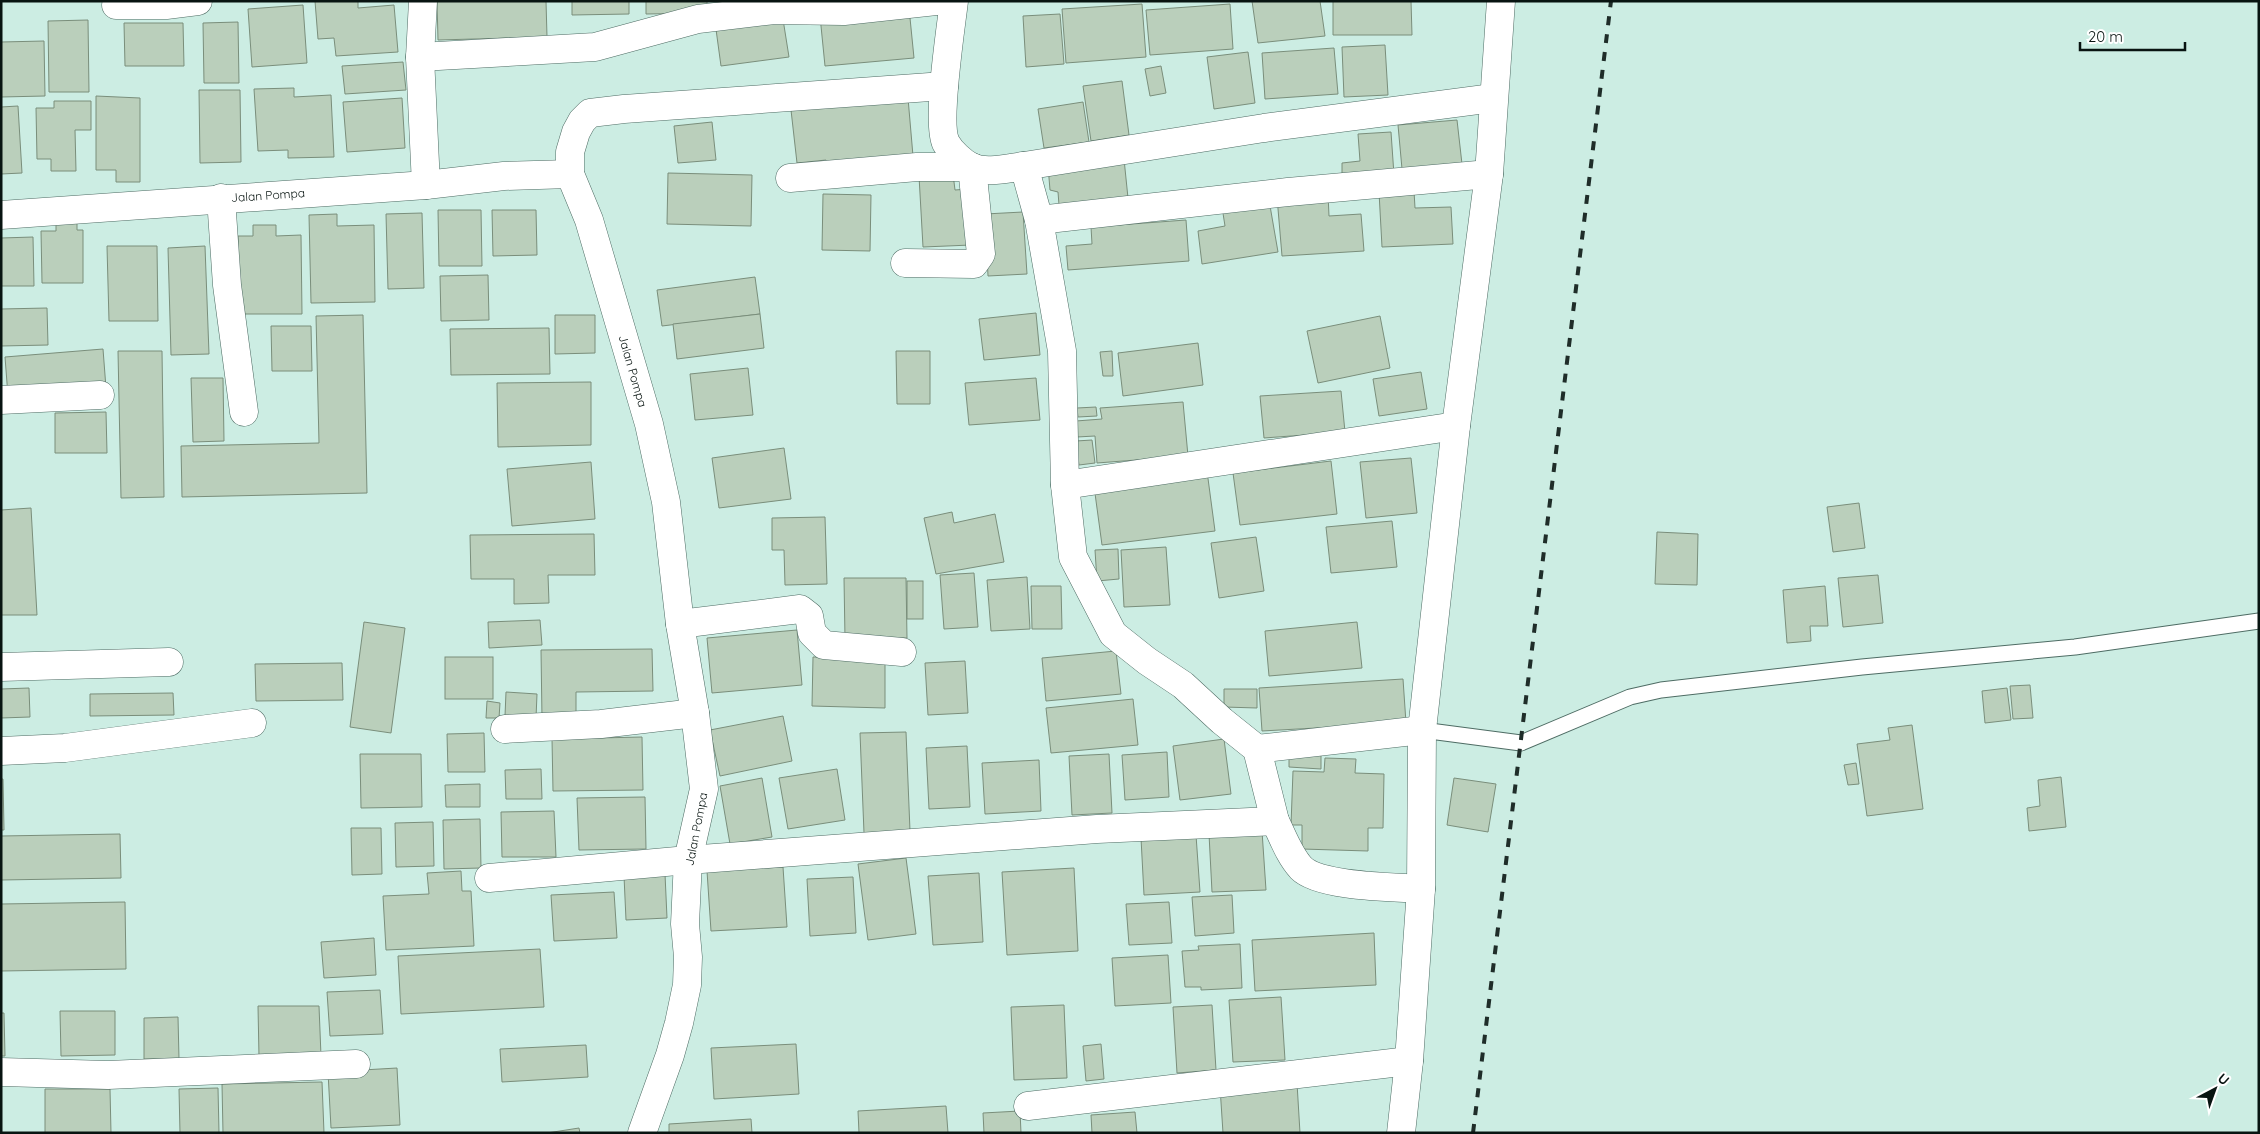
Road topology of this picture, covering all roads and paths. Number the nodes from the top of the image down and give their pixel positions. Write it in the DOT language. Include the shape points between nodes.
graph roads {
  1 [pos="198,1"];
  2 [pos="423,1"];
  3 [pos="936,1"];
  4 [pos="954,1"];
  5 [pos="1501,1"];
  6 [pos="116,5"];
  7 [pos="420,57"];
  8 [pos="944,86"];
  9 [pos="1493,98"];
  10 [pos="1024,166"];
  11 [pos="972,167"];
  12 [pos="570,174"];
  13 [pos="1490,174"];
  14 [pos="790,178"];
  15 [pos="426,185"];
  16 [pos="221,198"];
  17 [pos="1,215"];
  18 [pos="1039,220"];
  19 [pos="905,263"];
  20 [pos="100,395"];
  21 [pos="1,400"];
  22 [pos="244,412"];
  23 [pos="1456,426"];
  24 [pos="1065,485"];
  25 [pos="2259,621"];
  26 [pos="680,624"];
  27 [pos="902,652"];
  28 [pos="168,662"];
  29 [pos="1,667"];
  30 [pos="695,713"];
  31 [pos="252,724"];
  32 [pos="505,729"];
  33 [pos="1422,730"];
  34 [pos="1257,749"];
  35 [pos="1,751"];
  36 [pos="1275,821"];
  37 [pos="688,860"];
  38 [pos="489,878"];
  39 [pos="1421,889"];
  40 [pos="1409,1061"];
  41 [pos="356,1064"];
  42 [pos="1,1072"];
  43 [pos="1028,1106"];
  44 [pos="642,1133"];
  45 [pos="1401,1133"];
  1 -- 6 [label="street" via="158,6"];
  2 -- 7 [label="street"];
  3 -- 7 [label="street" via="844,10 764,11 698,19 595,47"];
  4 -- 8 [label="street"];
  5 -- 9 [label="street"];
  7 -- 15 [label="street"];
  8 -- 11 [label="street" via="945,141"];
  8 -- 12 [label="street" via="590,113 576,132 570,152"];
  9 -- 10 [label="street" via="1264,128"];
  9 -- 13 [label="street"];
  10 -- 11 [label="street" via="991,170"];
  10 -- 18 [label="street"];
  11 -- 14 [label="street" via="917,166"];
  11 -- 19 [label="street" via="981,254 978,260 974,264"];
  12 -- 15 [label="street, Jalan Pompa" via="504,176"];
  12 -- 26 [label="street, Jalan Pompa" via="589,220 649,424 666,502"];
  13 -- 18 [label="street" via="1288,192"];
  13 -- 23 [label="street"];
  15 -- 16 [label="street, Jalan Pompa"];
  16 -- 17 [label="street, Jalan Pompa"];
  16 -- 22 [label="street" via="227,285"];
  18 -- 24 [label="street" via="1062,351"];
  20 -- 21 [label="street"];
  23 -- 24 [label="street"];
  23 -- 33 [label="street"];
  24 -- 34 [label="street" via="1072,557 1113,634 1184,685"];
  25 -- 33 [label="lane" via="2075,647 1661,690 1630,698 1521,743"];
  26 -- 27 [label="street" via="800,610 809,616 812,633 824,644"];
  26 -- 30 [label="street, Jalan Pompa"];
  28 -- 29 [label="street"];
  30 -- 32 [label="street" via="601,724"];
  30 -- 37 [label="street, Jalan Pompa" via="704,789"];
  31 -- 35 [label="street" via="65,748"];
  33 -- 34 [label="street"];
  33 -- 39 [label="street"];
  34 -- 36 [label="street"];
  36 -- 37 [label="street" via="1097,829"];
  36 -- 39 [label="street" via="1291,855 1303,870 1320,878"];
  37 -- 38 [label="street"];
  37 -- 44 [label="street, Jalan Pompa" via="687,985 672,1047"];
  39 -- 40 [label="street"];
  40 -- 43 [label="street"];
  40 -- 45 [label="street"];
  41 -- 42 [label="street" via="108,1075"];
}
